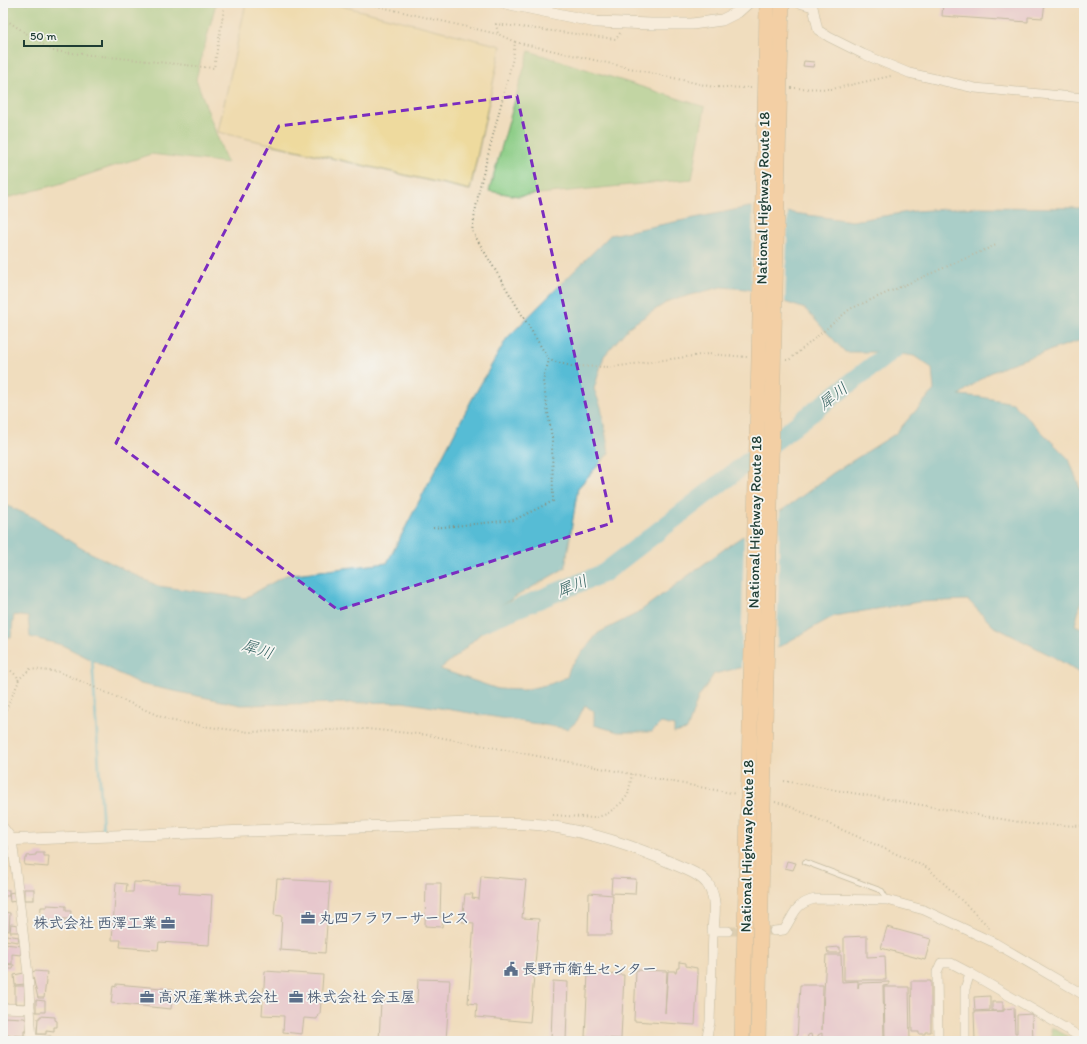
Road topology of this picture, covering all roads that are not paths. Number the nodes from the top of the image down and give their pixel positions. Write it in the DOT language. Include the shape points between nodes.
graph roads {
  1 [pos="505,3"];
  2 [pos="748,3"];
  3 [pos="767,3"];
  4 [pos="782,3"];
  5 [pos="799,3"];
  6 [pos="773,71"];
  7 [pos="1084,98"];
  8 [pos="3,827"];
  9 [pos="8,839"];
  10 [pos="754,851"];
  11 [pos="805,862"];
  12 [pos="887,900"];
  13 [pos="713,931"];
  14 [pos="774,931"];
  15 [pos="728,932"];
  16 [pos="970,973"];
  17 [pos="1084,995"];
  18 [pos="3,1008"];
  19 [pos="30,1010"];
  20 [pos="1084,1039"];
  21 [pos="32,1040"];
  22 [pos="48,1041"];
  23 [pos="706,1041"];
  24 [pos="742,1041"];
  25 [pos="758,1041"];
  26 [pos="938,1041"];
  27 [pos="966,1041"];
  1 -- 2 [label="street" via="596,22 627,24 692,24 722,20 738,12"];
  3 -- 6 [label="highway, National Highway Route 18"];
  4 -- 6 [label="highway, National Highway Route 18"];
  5 -- 7 [label="street" via="813,6 818,30 863,54 909,73 975,88"];
  6 -- 10 [label="highway, National Highway Route 18, bridge"];
  8 -- 9 [label="street"];
  9 -- 13 [label="street" via="470,823 548,826 598,836 695,873 708,885 715,903"];
  9 -- 19 [label="street" via="28,974"];
  10 -- 24 [label="highway, National Highway Route 18"];
  10 -- 25 [label="highway, National Highway Route 18"];
  11 -- 12 [label="lane" via="882,891"];
  12 -- 14 [label="street" via="815,899 804,902 796,909 784,930"];
  12 -- 17 [label="street" via="924,910 995,944"];
  13 -- 15 [label="street"];
  13 -- 23 [label="street" via="710,1022"];
  16 -- 20 [label="street"];
  16 -- 26 [label="street" via="951,963 941,962 937,972"];
  16 -- 27 [label="street" via="965,989"];
  18 -- 19 [label="street"];
  19 -- 21 [label="street"];
  21 -- 22 [label="street"];
}
